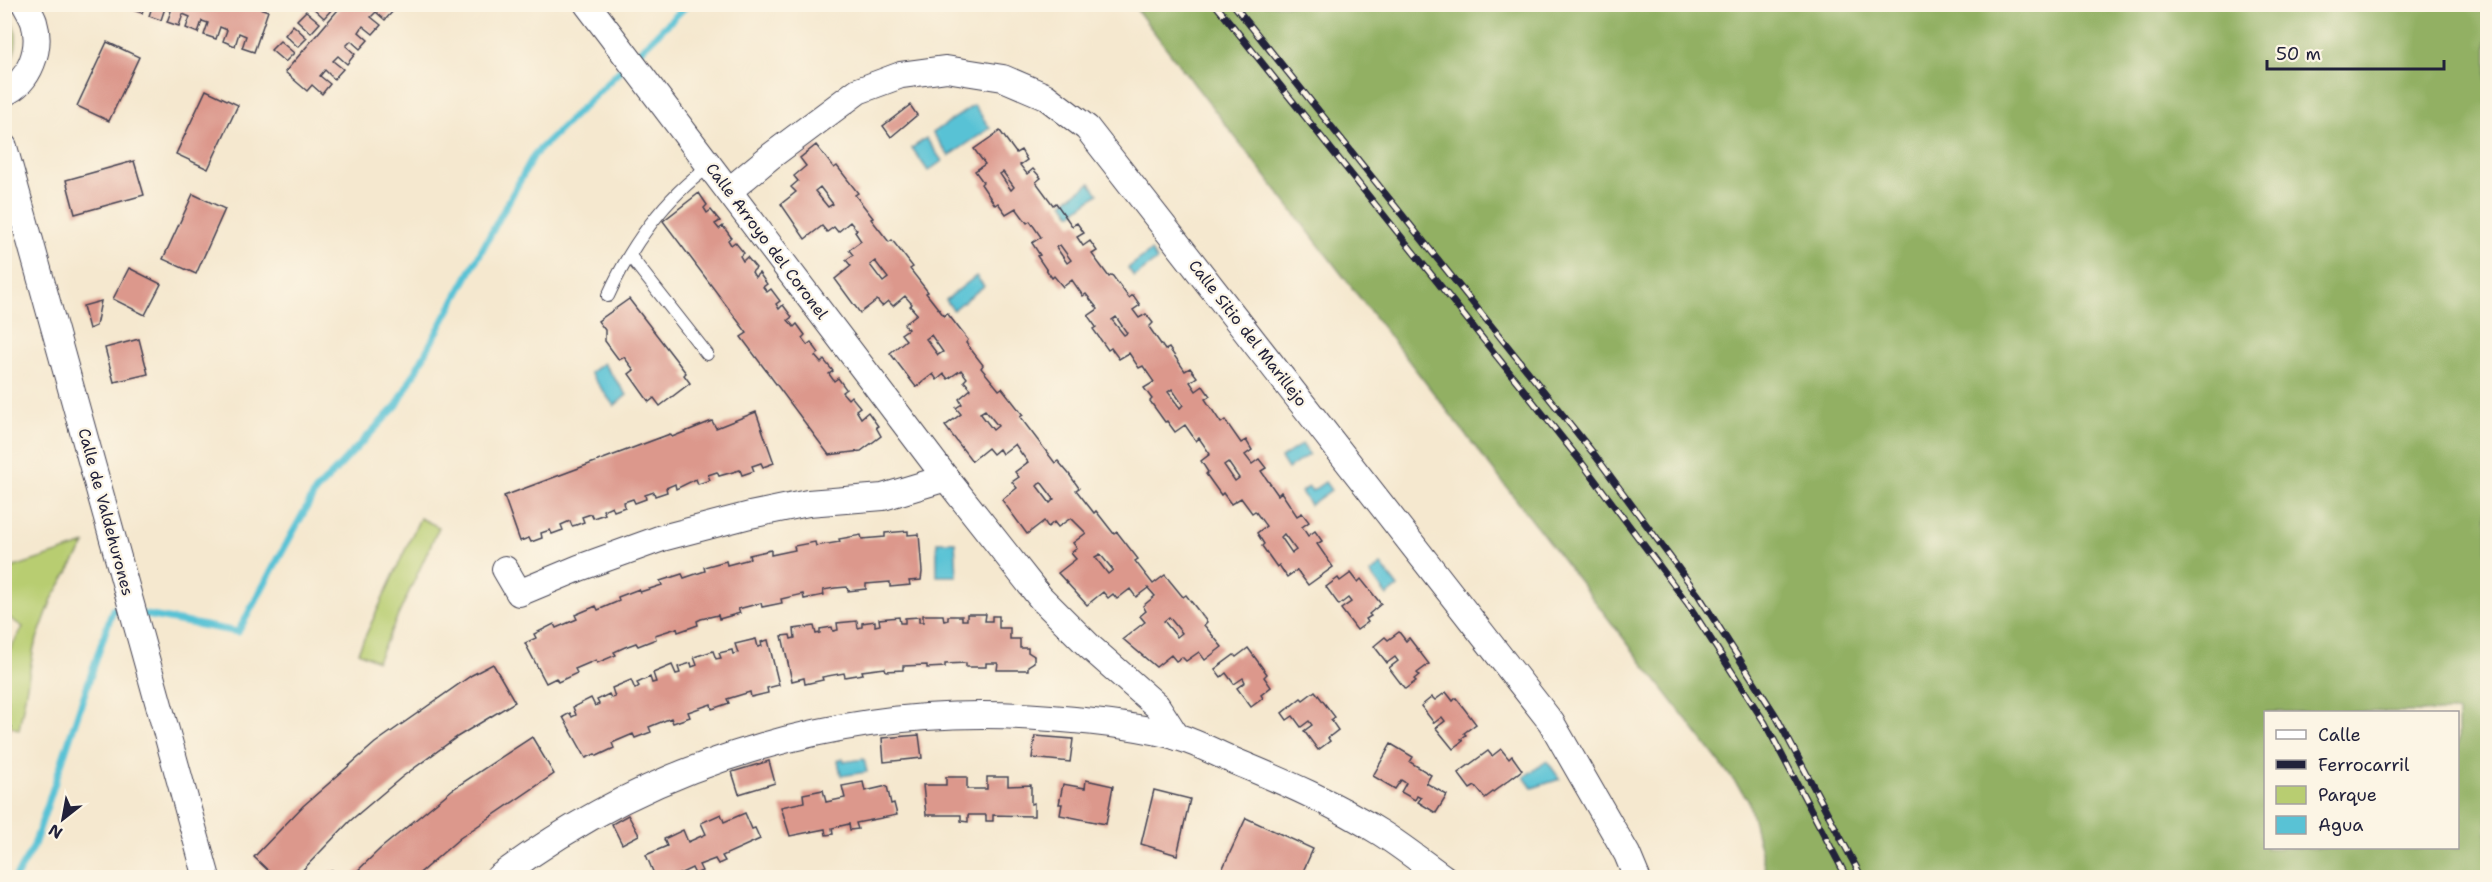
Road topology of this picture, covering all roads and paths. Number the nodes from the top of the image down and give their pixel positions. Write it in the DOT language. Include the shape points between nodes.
graph roads {
  1 [pos="25,4"];
  2 [pos="587,4"];
  3 [pos="4,93"];
  4 [pos="4,147"];
  5 [pos="705,160"];
  6 [pos="730,190"];
  7 [pos="630,256"];
  8 [pos="608,296"];
  9 [pos="707,354"];
  10 [pos="946,478"];
  11 [pos="505,569"];
  12 [pos="1177,737"];
  13 [pos="205,873"];
  14 [pos="498,878"];
  15 [pos="1444,878"];
  16 [pos="1637,878"];
  1 -- 3 [label="street" via="34,21 37,41 33,60 24,78"];
  2 -- 5 [label="street, Calle Arroyo del Coronel"];
  4 -- 13 [label="street, Calle de Valdehurones"];
  5 -- 6 [label="street, Calle Arroyo del Coronel"];
  5 -- 7 [label="lane"];
  6 -- 10 [label="street, Calle Arroyo del Coronel"];
  6 -- 16 [label="street, Calle Sitio del Marillejo" via="858,91 901,75 946,69 1003,78 1045,96 1087,128 1551,722"];
  7 -- 8 [label="lane"];
  7 -- 9 [label="lane"];
  10 -- 11 [label="street" via="883,497 808,503 750,514 662,538 519,593"];
  10 -- 12 [label="street, Calle Arroyo del Coronel" via="1040,597 1156,706"];
  12 -- 14 [label="street" via="1092,721 1006,714 920,716 835,728 751,748 670,777 593,815"];
  12 -- 15 [label="street" via="1294,786 1380,833"];
}
